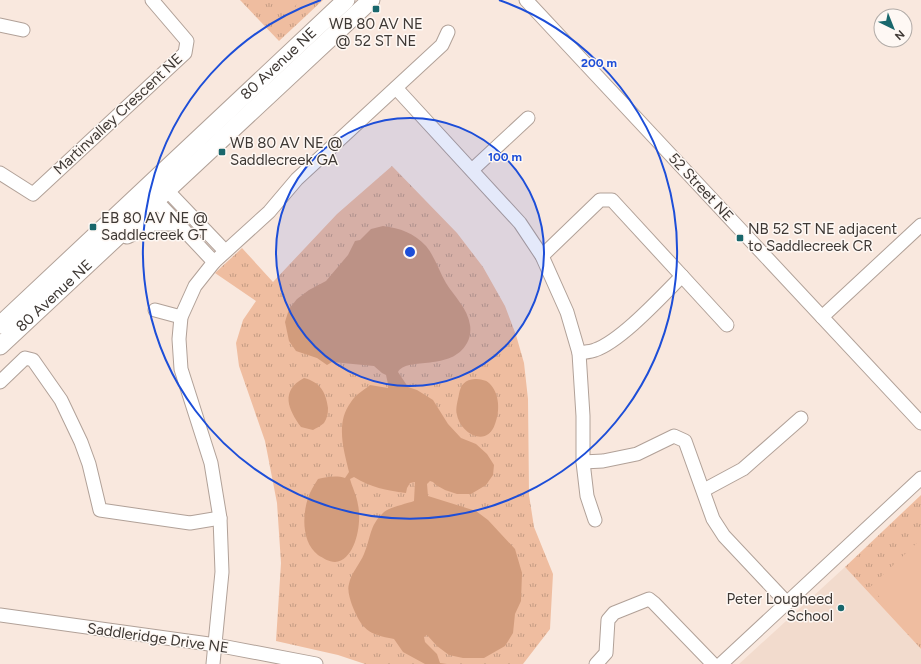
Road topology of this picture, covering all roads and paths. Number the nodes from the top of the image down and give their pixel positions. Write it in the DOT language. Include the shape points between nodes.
graph roads {
  1 [pos="152,0"];
  2 [pos="346,0"];
  3 [pos="371,0"];
  4 [pos="526,0"];
  5 [pos="533,0"];
  6 [pos="547,22"];
  7 [pos="0,25"];
  8 [pos="23,30"];
  9 [pos="448,32"];
  10 [pos="396,88"];
  11 [pos="528,118"];
  12 [pos="472,170"];
  13 [pos="0,173"];
  14 [pos="156,190"];
  15 [pos="176,222"];
  16 [pos="921,225"];
  17 [pos="103,250"];
  18 [pos="225,251"];
  19 [pos="542,256"];
  20 [pos="214,262"];
  21 [pos="682,276"];
  22 [pos="155,310"];
  23 [pos="181,317"];
  24 [pos="822,317"];
  25 [pos="0,325"];
  26 [pos="727,325"];
  27 [pos="0,346"];
  28 [pos="579,353"];
  29 [pos="0,382"];
  30 [pos="801,418"];
  31 [pos="919,420"];
  32 [pos="921,433"];
  33 [pos="583,462"];
  34 [pos="921,478"];
  35 [pos="704,490"];
  36 [pos="220,518"];
  37 [pos="596,520"];
  38 [pos="787,603"];
  39 [pos="0,615"];
  40 [pos="216,645"];
  41 [pos="213,664"];
  42 [pos="316,664"];
  43 [pos="596,664"];
  44 [pos="713,664"];
  45 [pos="721,664"];
  1 -- 13 [label="street, Martinvalley Crescent NE" via="187,41 185,53 33,194"];
  2 -- 14 [label="main road, 80 Avenue NE"];
  3 -- 14 [label="main road, 80 Avenue NE"];
  4 -- 6 [label="street, 52 Street NE"];
  5 -- 6 [label="street, 52 Street NE"];
  6 -- 24 [label="street, 52 Street NE"];
  7 -- 8 [label="street"];
  9 -- 10 [label="street" via="442,45"];
  10 -- 12 [label="street"];
  10 -- 18 [label="street" via="297,179 269,212"];
  11 -- 12 [label="street"];
  12 -- 19 [label="street" via="520,223"];
  14 -- 15 [label="street"];
  14 -- 17 [label="main road, 80 Avenue NE"];
  14 -- 18 [label="street"];
  14 -- 25 [label="main road, 80 Avenue NE"];
  15 -- 17 [label="main road" via="153,222"];
  15 -- 20 [label="street"];
  16 -- 24 [label="street"];
  17 -- 27 [label="main road, 80 Avenue NE"];
  18 -- 20 [label="street"];
  19 -- 21 [label="street" via="600,200 612,200"];
  19 -- 28 [label="street" via="567,312"];
  20 -- 23 [label="street" via="194,286"];
  21 -- 26 [label="street"];
  21 -- 28 [label="street" via="609,343"];
  22 -- 23 [label="street"];
  23 -- 36 [label="street" via="181,369 211,463"];
  24 -- 31 [label="street, 52 Street NE"];
  28 -- 33 [label="street"];
  29 -- 36 [label="street" via="25,358 33,360 61,400 81,442 100,510 190,523"];
  30 -- 35 [label="street" via="743,469"];
  31 -- 32 [label="street"];
  33 -- 35 [label="street" via="637,454 674,436 685,441"];
  33 -- 37 [label="street" via="587,496"];
  34 -- 38 [label="street"];
  35 -- 38 [label="street" via="713,519 724,536"];
  36 -- 40 [label="street" via="222,572"];
  38 -- 45 [label="street"];
  39 -- 40 [label="street, Saddleridge Drive NE"];
  40 -- 41 [label="street"];
  40 -- 42 [label="street, Saddleridge Drive NE"];
  43 -- 44 [label="street" via="606,653 608,620 614,613 649,599"];
}
